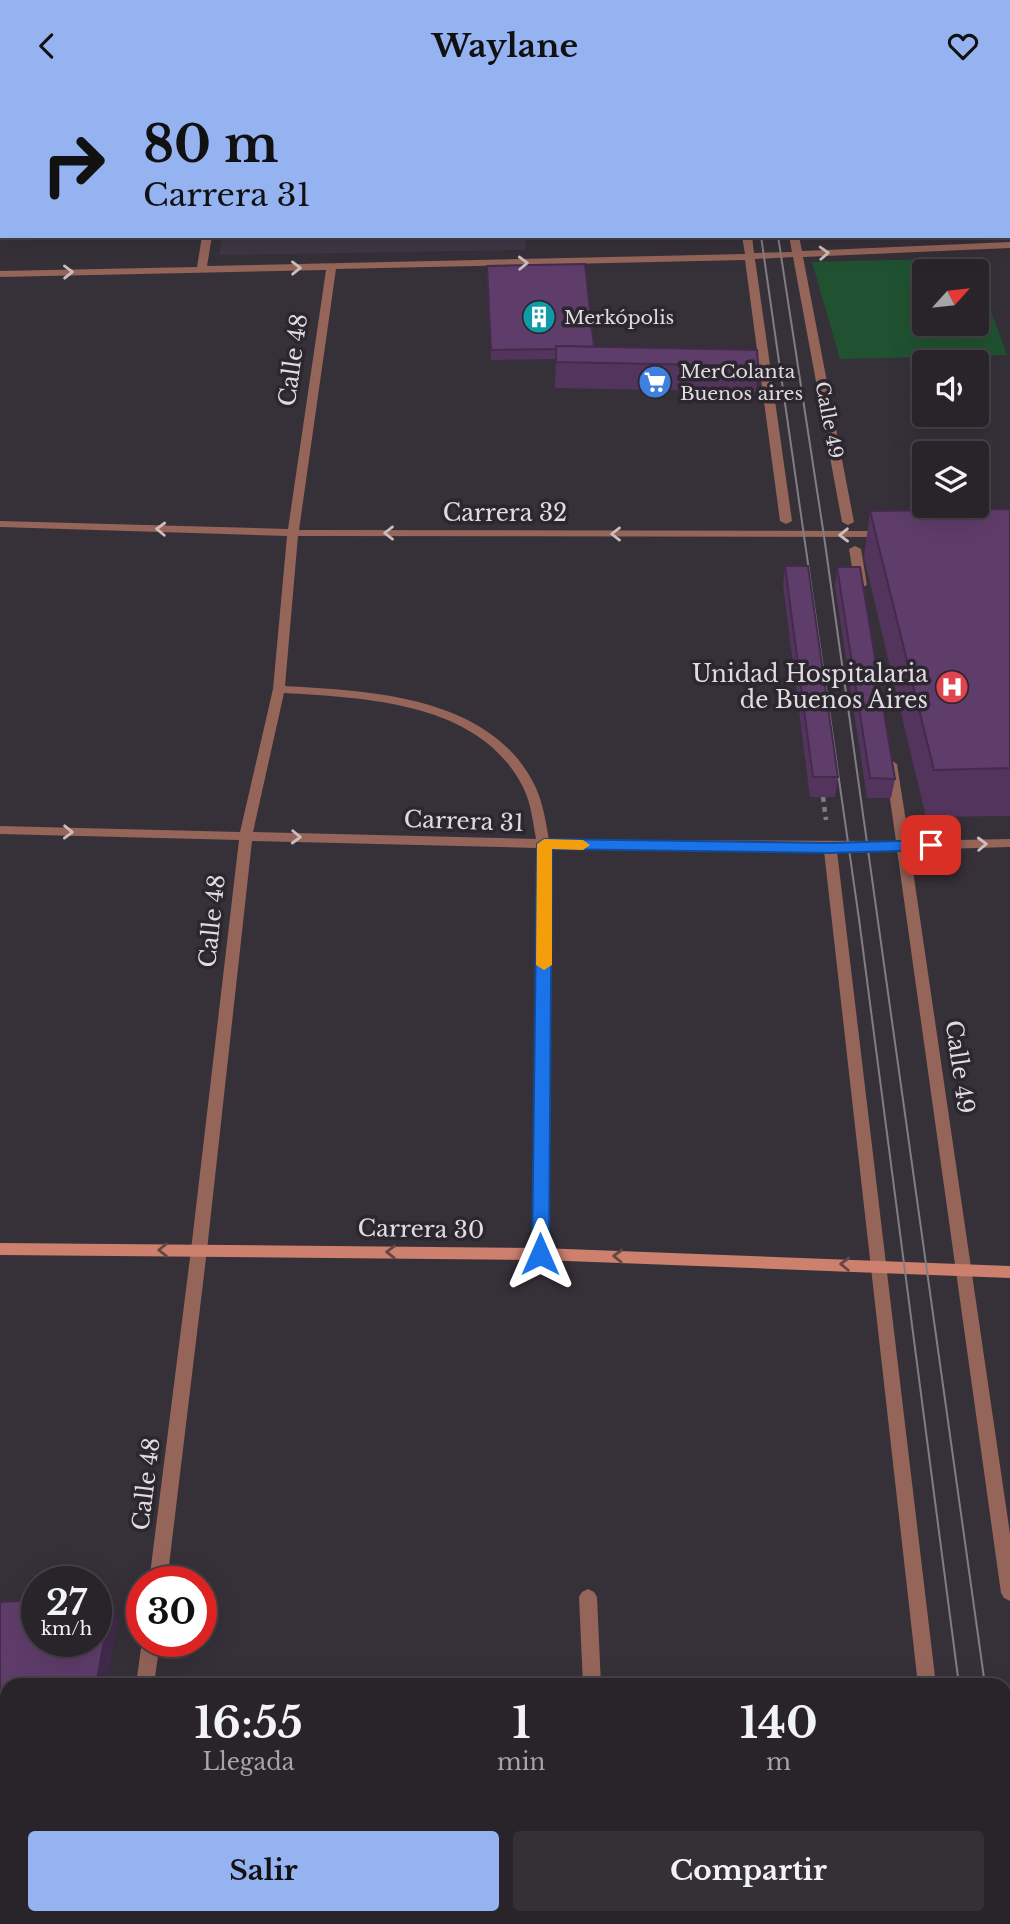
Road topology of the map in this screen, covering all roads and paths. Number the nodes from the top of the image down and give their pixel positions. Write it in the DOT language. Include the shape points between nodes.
graph roads {
  1 [pos="207,238"];
  2 [pos="747,238"];
  3 [pos="794,238"];
  4 [pos="1010,244"];
  5 [pos="797,254"];
  6 [pos="750,256"];
  7 [pos="331,268"];
  8 [pos="202,269"];
  9 [pos="0,274"];
  10 [pos="786,521"];
  11 [pos="848,522"];
  12 [pos="0,524"];
  13 [pos="293,533"];
  14 [pos="904,533"];
  15 [pos="855,549"];
  16 [pos="864,603"];
  17 [pos="279,689"];
  18 [pos="889,752"];
  19 [pos="0,830"];
  20 [pos="246,835"];
  21 [pos="1010,843"];
  22 [pos="544,844"];
  23 [pos="905,846"];
  24 [pos="830,848"];
  25 [pos="0,1249"];
  26 [pos="200,1250"];
  27 [pos="540,1254"];
  28 [pos="880,1265"];
  29 [pos="962,1269"];
  30 [pos="1010,1272"];
  31 [pos="160,1566"];
  32 [pos="1010,1593"];
  33 [pos="589,1597"];
  34 [pos="149,1657"];
  35 [pos="146,1678"];
  36 [pos="592,1678"];
  37 [pos="926,1678"];
  1 -- 8 [label="street"];
  2 -- 6 [label="street"];
  3 -- 5 [label="street, Calle 49"];
  5 -- 4 [label="street, one-way"];
  5 -- 6 [label="street"];
  5 -- 11 [label="street, Calle 49"];
  7 -- 6 [label="street, one-way"];
  6 -- 10 [label="street"];
  8 -- 7 [label="street, one-way"];
  7 -- 13 [label="street, Calle 48"];
  9 -- 8 [label="street, one-way"];
  13 -- 12 [label="street, Carrera 32, one-way"];
  14 -- 13 [label="street, Carrera 32, one-way"];
  13 -- 17 [label="street, Calle 48"];
  15 -- 16 [label="street"];
  17 -- 20 [label="street, Calle 48"];
  17 -- 22 [label="street" via="364,694 462,721 504,750 528,785"];
  18 -- 23 [label="street, Calle 49"];
  19 -- 20 [label="street, Carrera 31, one-way"];
  20 -- 22 [label="street, Carrera 31, one-way"];
  20 -- 26 [label="street, Calle 48"];
  23 -- 21 [label="street, Carrera 31, one-way"];
  22 -- 24 [label="street, Carrera 31"];
  22 -- 27 [label="street"];
  23 -- 24 [label="street, Carrera 31"];
  23 -- 29 [label="street, Calle 49"];
  24 -- 28 [label="street"];
  26 -- 25 [label="street, Carrera 30, one-way"];
  27 -- 26 [label="street, Carrera 30, one-way"];
  26 -- 31 [label="street, Calle 48"];
  28 -- 27 [label="street, Carrera 30, one-way"];
  28 -- 29 [label="street, Carrera 30"];
  28 -- 37 [label="street"];
  29 -- 30 [label="street, Carrera 30"];
  29 -- 32 [label="street, Calle 49"];
  33 -- 36 [label="street"];
  34 -- 35 [label="street"];
}
